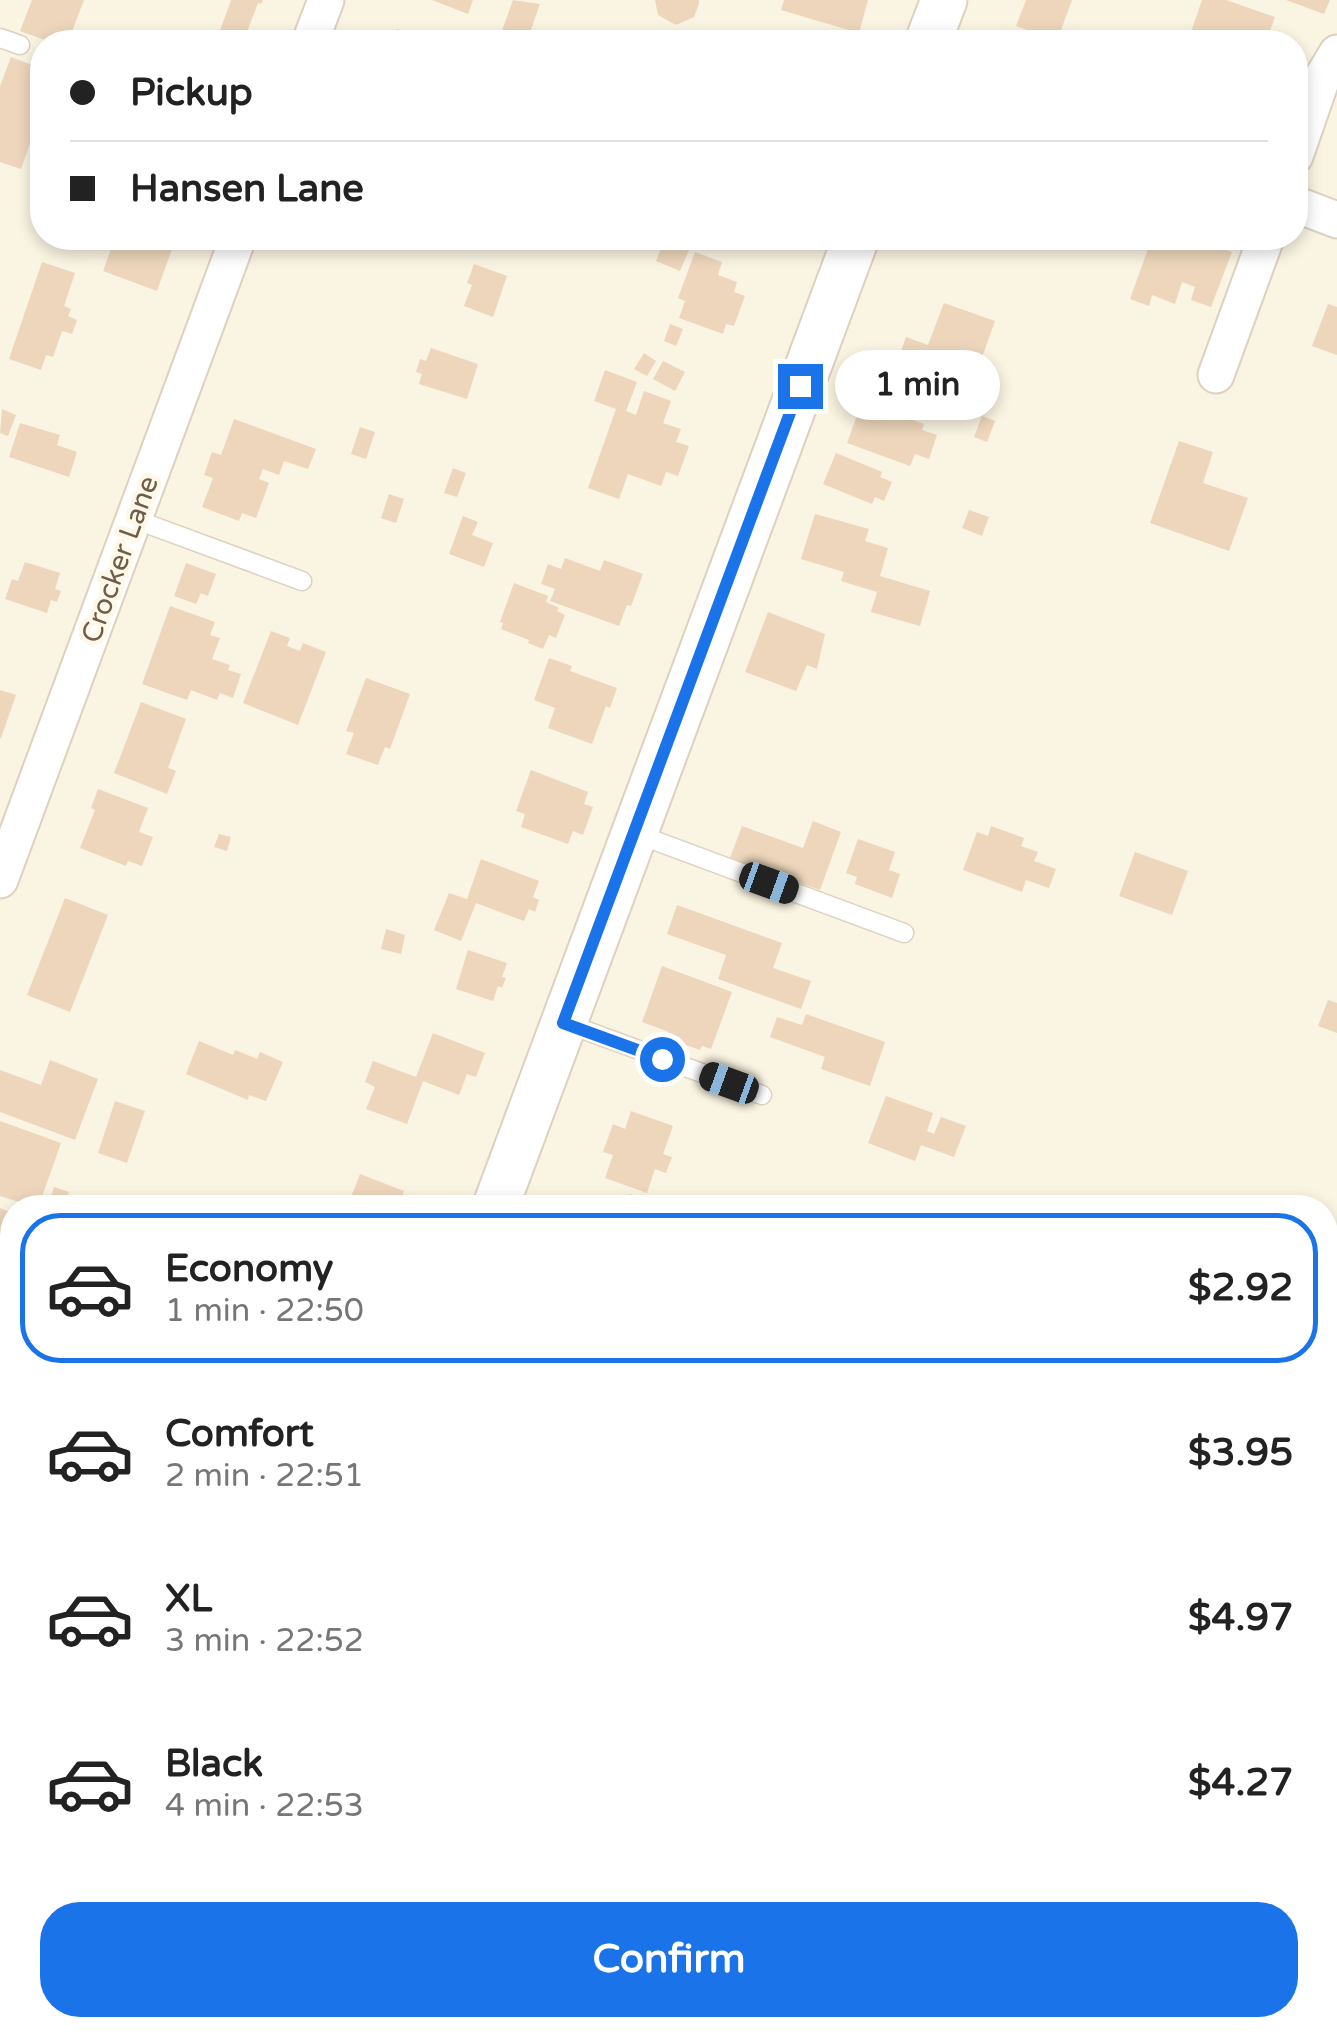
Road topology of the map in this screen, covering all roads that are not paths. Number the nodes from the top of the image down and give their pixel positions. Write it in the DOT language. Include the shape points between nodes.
graph roads {
  1 [pos="326,0"];
  2 [pos="944,0"];
  3 [pos="315,30"];
  4 [pos="933,30"];
  5 [pos="0,38"];
  6 [pos="20,45"];
  7 [pos="1337,54"];
  8 [pos="1308,118"];
  9 [pos="1308,209"];
  10 [pos="1337,220"];
  11 [pos="234,250"];
  12 [pos="852,250"];
  13 [pos="1262,250"];
  14 [pos="1216,376"];
  15 [pos="134,518"];
  16 [pos="302,581"];
  17 [pos="634,832"];
  18 [pos="0,880"];
  19 [pos="904,933"];
  20 [pos="563,1023"];
  21 [pos="762,1095"];
  22 [pos="500,1195"];
  1 -- 3 [label="street"];
  2 -- 4 [label="street"];
  5 -- 6 [label="lane"];
  7 -- 8 [label="street"];
  9 -- 10 [label="street"];
  11 -- 15 [label="street, Crocker Lane"];
  12 -- 17 [label="street"];
  13 -- 14 [label="street"];
  15 -- 16 [label="lane"];
  15 -- 18 [label="street, Crocker Lane"];
  17 -- 19 [label="lane"];
  17 -- 20 [label="street"];
  20 -- 21 [label="lane"];
  20 -- 22 [label="street"];
}
